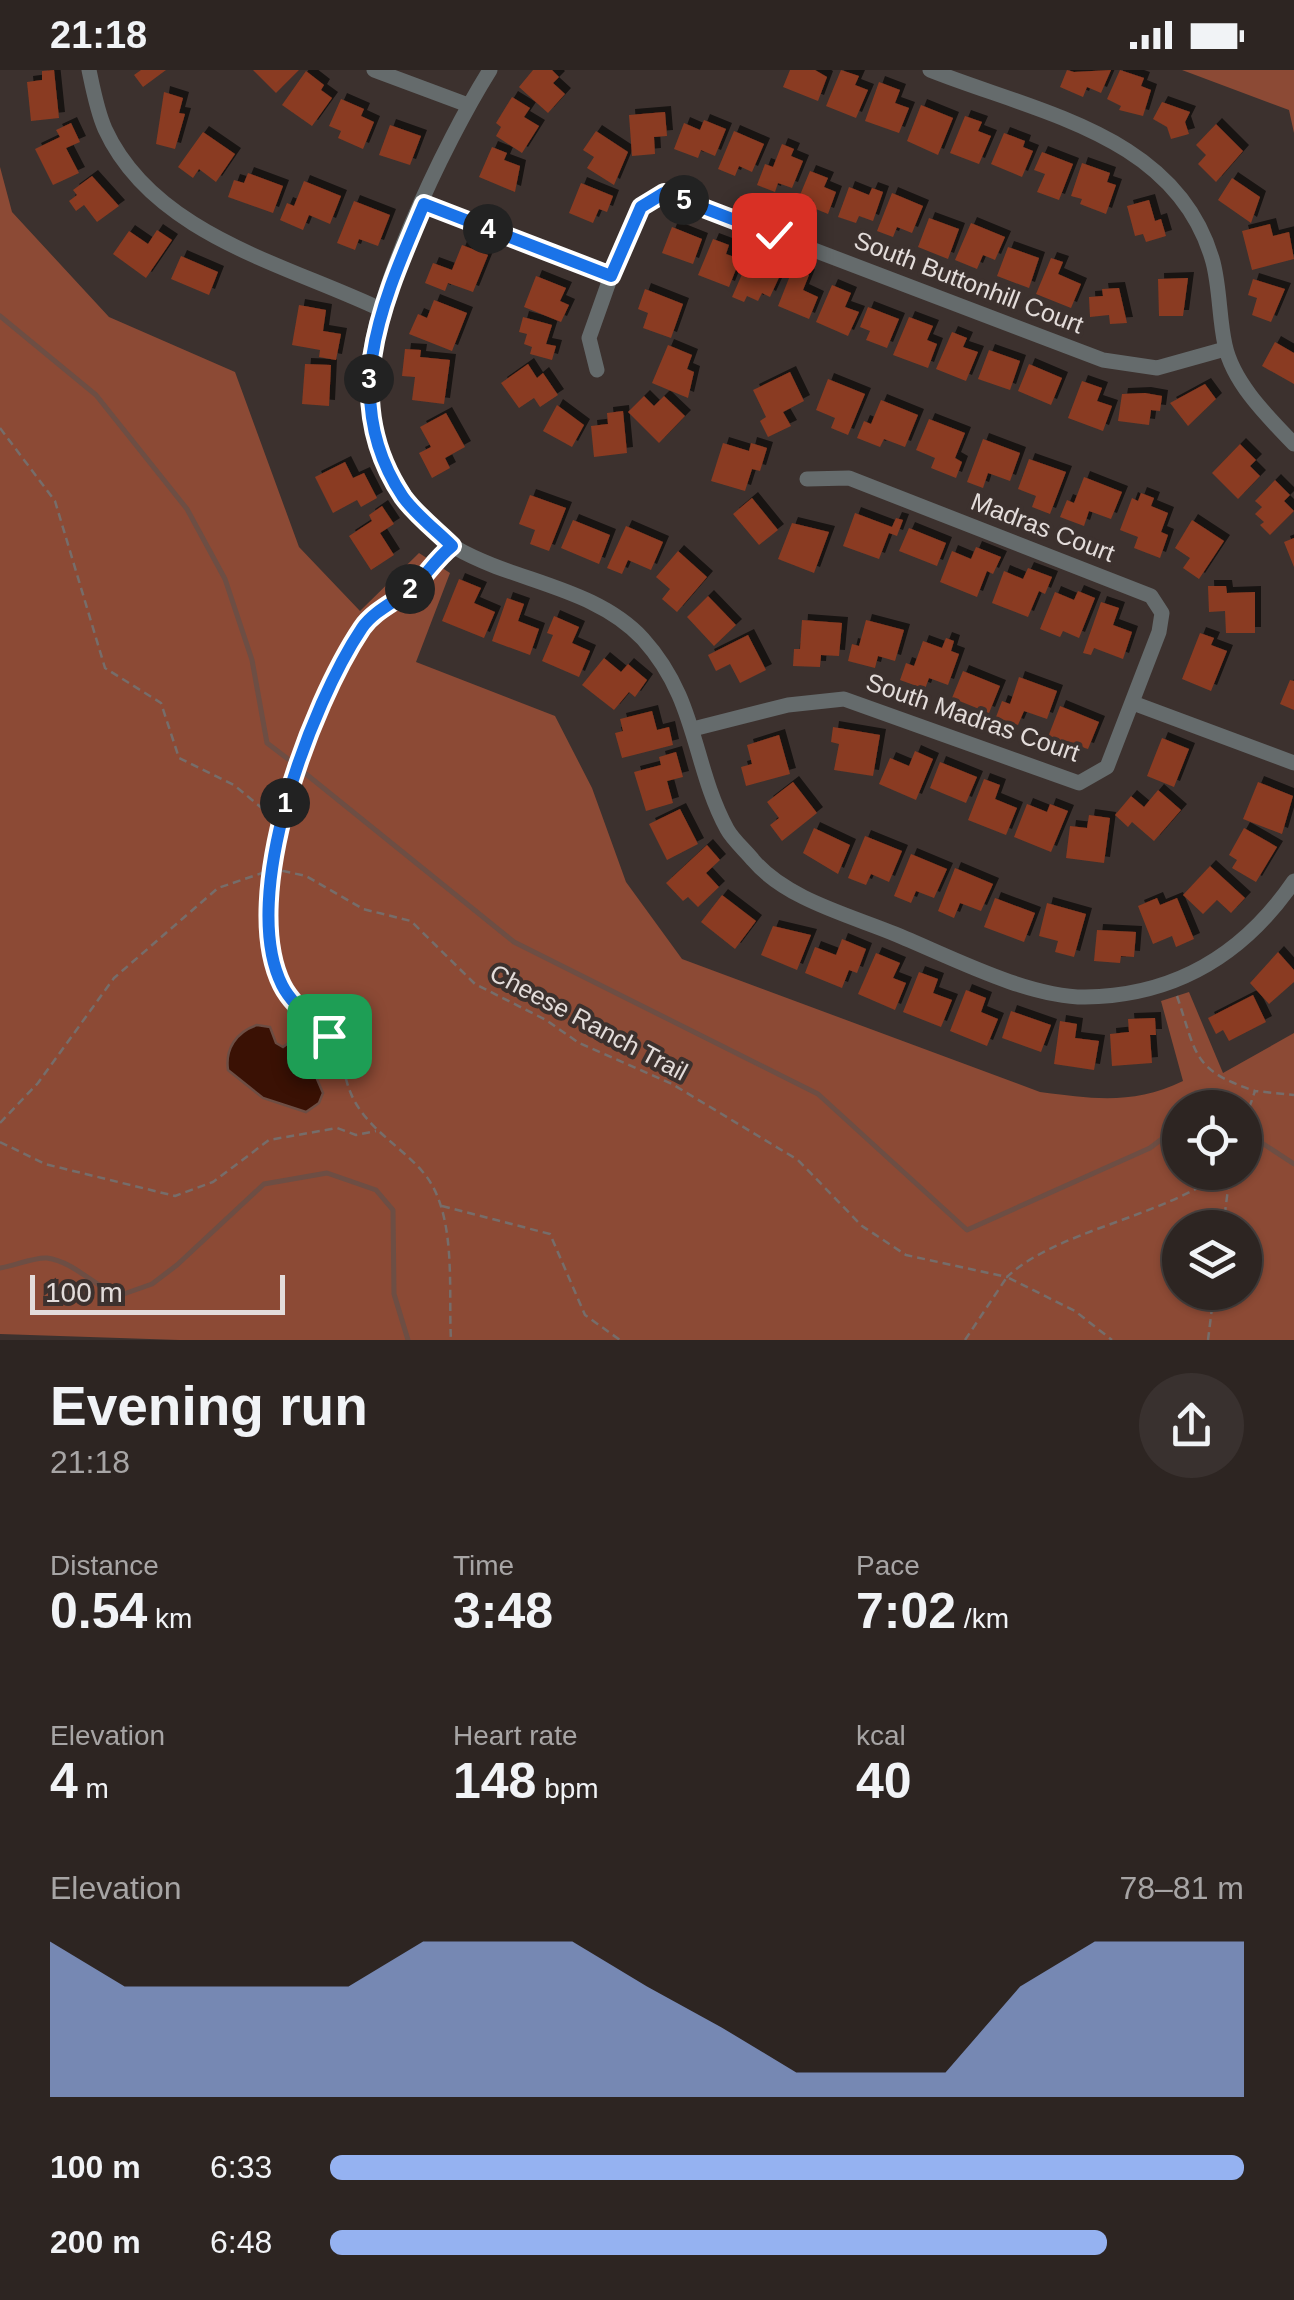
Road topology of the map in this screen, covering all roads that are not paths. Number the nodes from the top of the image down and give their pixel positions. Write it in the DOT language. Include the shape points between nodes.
graph roads {
  1 [pos="89,70"];
  2 [pos="374,70"];
  3 [pos="490,70"];
  4 [pos="930,70"];
  5 [pos="468,105"];
  6 [pos="424,204"];
  7 [pos="611,276"];
  8 [pos="380,309"];
  9 [pos="1225,350"];
  10 [pos="597,370"];
  11 [pos="1294,444"];
  12 [pos="807,480"];
  13 [pos="1133,703"];
  14 [pos="693,729"];
  15 [pos="1294,763"];
  16 [pos="1294,882"];
  1 -- 8 [label="street" via="105,130 150,192 200,230"];
  2 -- 5 [label="street"];
  3 -- 5 [label="street"];
  4 -- 9 [label="street" via="1110,139 1159,170 1206,240"];
  5 -- 6 [label="street"];
  6 -- 7 [label="street"];
  6 -- 8 [label="street"];
  7 -- 9 [label="street, South Buttonhill Court" via="641,207 664,193 1103,360 1157,368"];
  7 -- 10 [label="street, South Buttonhill Court" via="589,338"];
  8 -- 14 [label="street" via="368,388 376,436 404,498 452,546 589,601 639,635 672,676"];
  9 -- 11 [label="street" via="1249,393"];
  12 -- 13 [label="street, Madras Court" via="849,478 1151,596 1162,613"];
  13 -- 14 [label="street, South Madras Court" via="1107,767 1080,783 844,699 788,705"];
  13 -- 15 [label="street"];
  14 -- 16 [label="street" via="728,830 782,884 1017,983 1084,997 1173,984 1240,944"];
}
